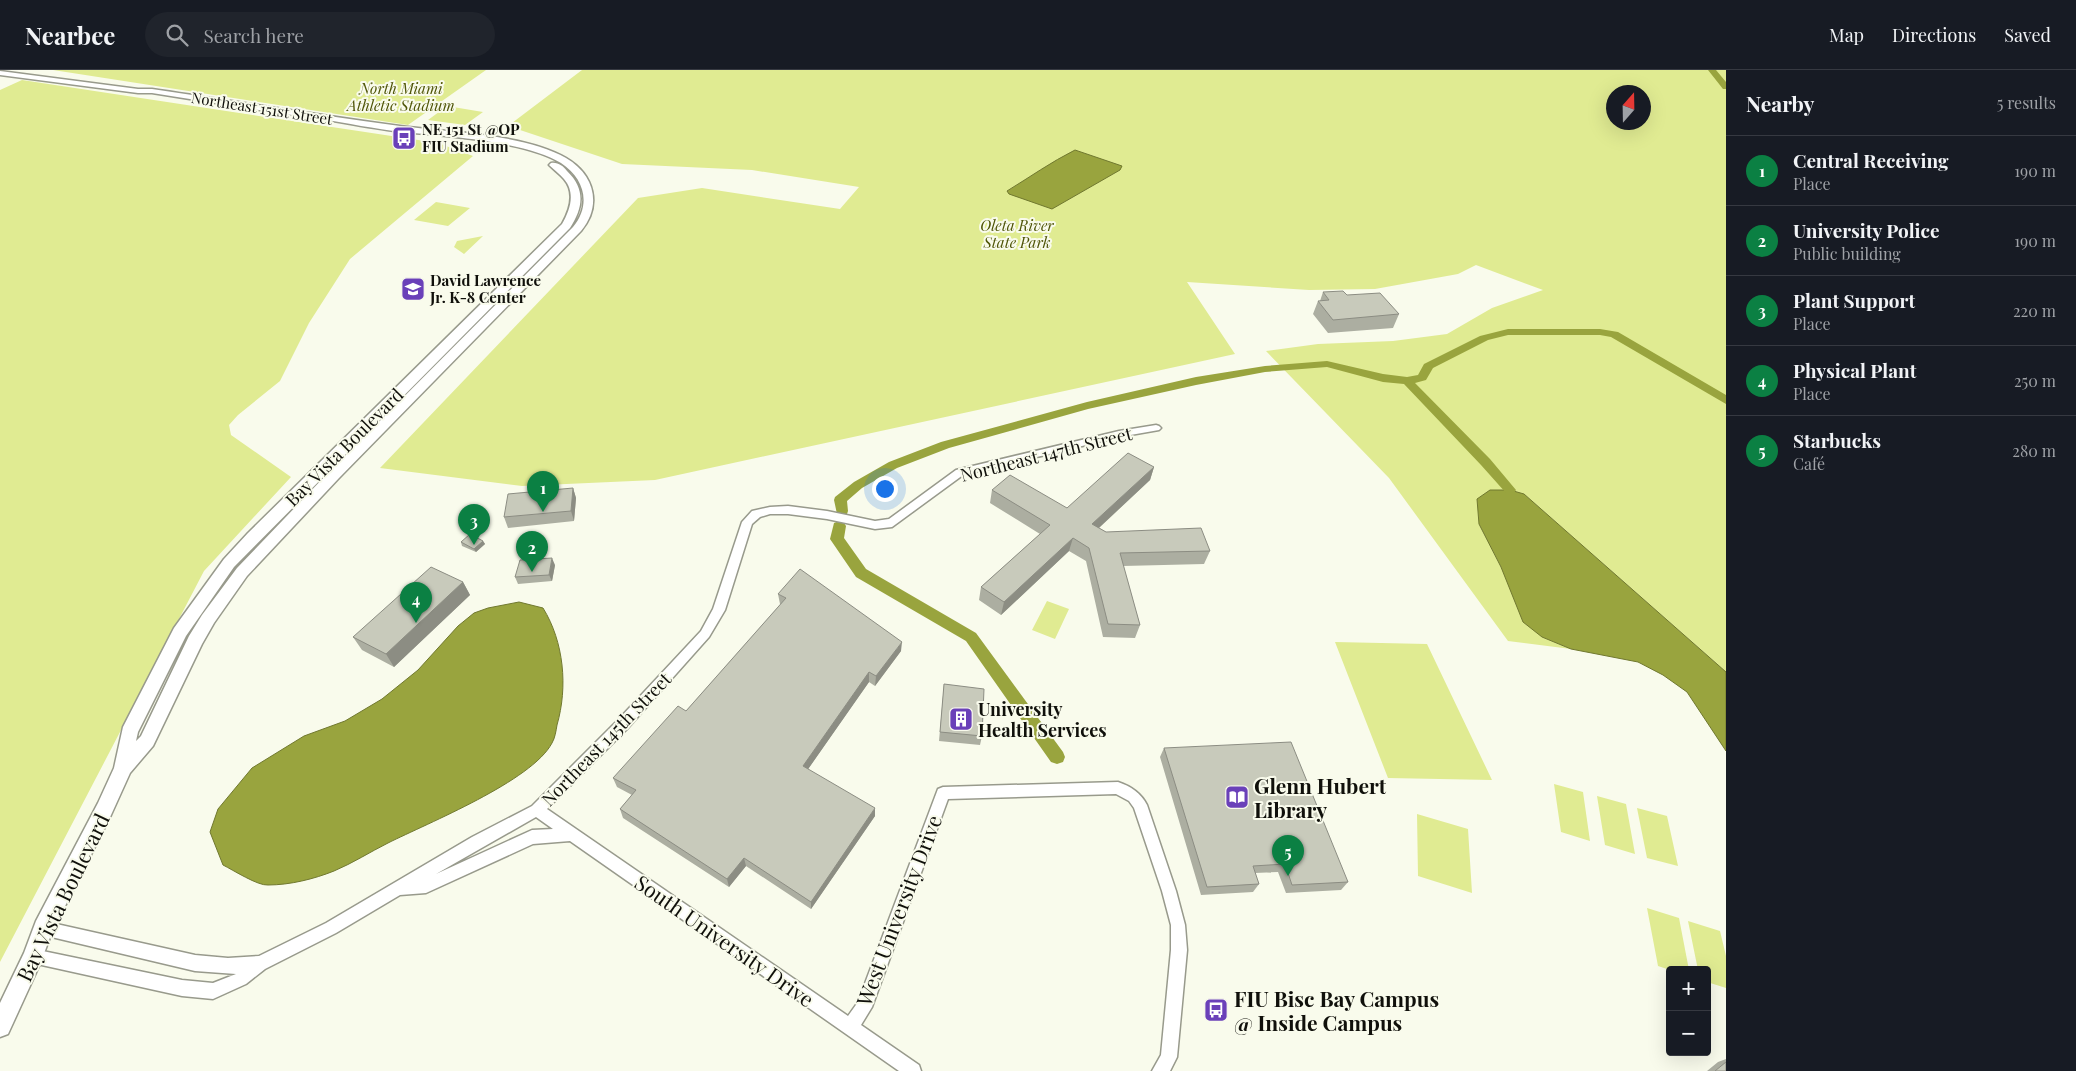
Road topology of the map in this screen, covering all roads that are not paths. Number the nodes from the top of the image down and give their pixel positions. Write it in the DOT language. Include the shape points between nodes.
graph roads {
  1 [pos="19,70"];
  2 [pos="0,73"];
  3 [pos="152,91"];
  4 [pos="402,130"];
  5 [pos="478,139"];
  6 [pos="449,140"];
  7 [pos="544,160"];
  8 [pos="567,163"];
  9 [pos="1156,428"];
  10 [pos="747,522"];
  11 [pos="123,768"];
  12 [pos="537,810"];
  13 [pos="572,834"];
  14 [pos="394,891"];
  15 [pos="43,928"];
  16 [pos="33,957"];
  17 [pos="260,964"];
  18 [pos="0,1026"];
  19 [pos="851,1026"];
  20 [pos="1164,1064"];
  21 [pos="913,1071"];
  1 -- 3 [label="street, Northeast 151st Street"];
  2 -- 3 [label="street, Northeast 151st Street"];
  3 -- 4 [label="street, Northeast 151st Street"];
  4 -- 5 [label="street, Northeast 151st Street"];
  4 -- 6 [label="street, Northeast 151st Street"];
  5 -- 6 [label="street"];
  5 -- 8 [label="street, Northeast 151st Street" via="534,148"];
  6 -- 7 [label="street, Northeast 151st Street"];
  7 -- 11 [label="street, Bay Vista Boulevard" via="561,170 573,184 577,200 566,226 229,563 180,632 128,732"];
  8 -- 11 [label="street, Bay Vista Boulevard" via="585,179 589,190 589,207 581,224 242,572 208,619 147,741"];
  9 -- 10 [label="street, Northeast 147th Street" via="960,472 885,525 779,509 757,513"];
  10 -- 12 [label="street, Northeast 145th Street" via="719,610 705,634 622,725"];
  11 -- 15 [label="street, Bay Vista Boulevard"];
  12 -- 13 [label="street, South University Drive"];
  12 -- 14 [label="street, Northeast 145th Street"];
  13 -- 14 [label="street, Northeast 145th Street" via="532,837 426,886"];
  13 -- 19 [label="street, South University Drive"];
  14 -- 17 [label="street, Northeast 145th Street"];
  15 -- 16 [label="street, Bay Vista Boulevard"];
  15 -- 17 [label="street, Northeast 145th Street" via="195,963"];
  16 -- 17 [label="street, Northeast 145th Street" via="182,988 213,991 241,979"];
  16 -- 18 [label="street, Bay Vista Boulevard"];
  19 -- 20 [label="street, West University Drive" via="864,1007 942,793 1118,788 1126,791 1140,805 1178,925 1179,950"];
  19 -- 21 [label="street, South University Drive"];
}
